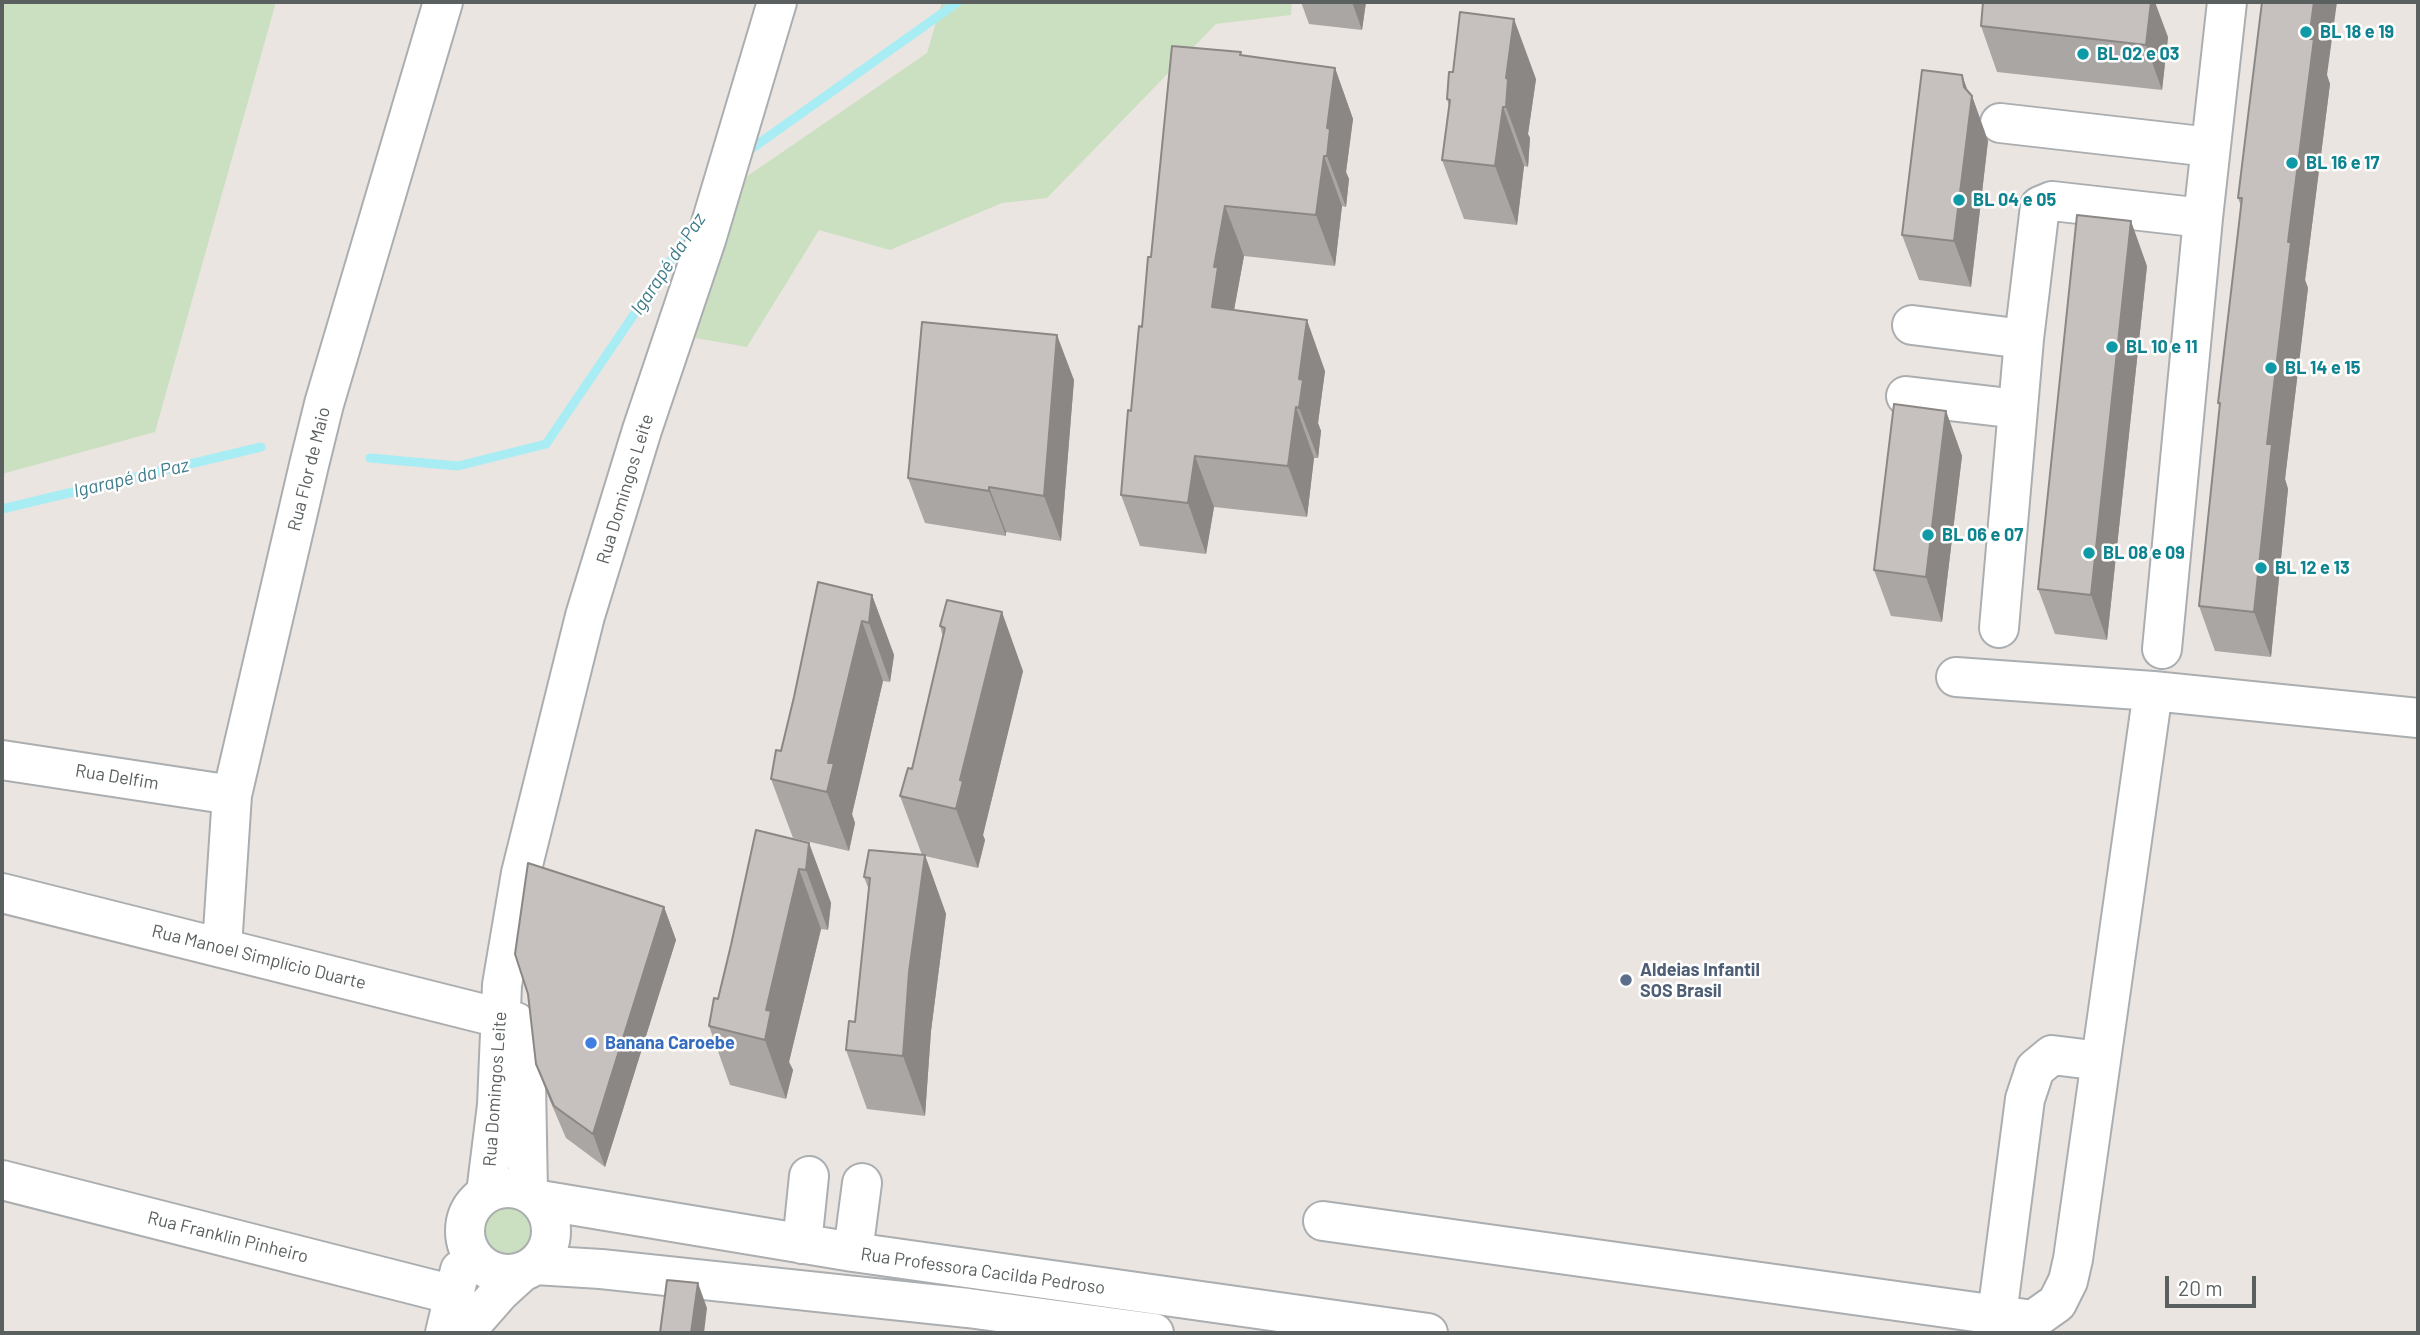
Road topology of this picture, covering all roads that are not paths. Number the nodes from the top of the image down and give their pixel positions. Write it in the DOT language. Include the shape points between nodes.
graph roads {
  1 [pos="443,2"];
  2 [pos="778,2"];
  3 [pos="2227,2"];
  4 [pos="2000,123"];
  5 [pos="2210,147"];
  6 [pos="2203,218"];
  7 [pos="1912,325"];
  8 [pos="2024,339"];
  9 [pos="1906,396"];
  10 [pos="2018,409"];
  11 [pos="1999,628"];
  12 [pos="2162,649"];
  13 [pos="1956,677"];
  14 [pos="2153,691"];
  15 [pos="2418,718"];
  16 [pos="2,760"];
  17 [pos="232,795"];
  18 [pos="2,893"];
  19 [pos="222,947"];
  20 [pos="506,1008"];
  21 [pos="2101,1061"];
  22 [pos="809,1176"];
  23 [pos="2,1180"];
  24 [pos="862,1183"];
  25 [pos="486,1193"];
  26 [pos="534,1196"];
  27 [pos="1324,1221"];
  28 [pos="467,1244"];
  29 [pos="802,1244"];
  30 [pos="853,1252"];
  31 [pos="528,1269"];
  32 [pos="454,1295"];
  33 [pos="2020,1323"];
  34 [pos="445,1333"];
  35 [pos="464,1333"];
  36 [pos="1154,1333"];
  37 [pos="1428,1333"];
  1 -- 17 [label="street, Rua Flor de Maio" via="324,404"];
  2 -- 20 [label="street, Rua Domingos Leite" via="585,617 521,873"];
  3 -- 5 [label="street"];
  4 -- 5 [label="street"];
  5 -- 6 [label="street"];
  6 -- 8 [label="street" via="2043,203 2038,210"];
  6 -- 12 [label="street"];
  7 -- 8 [label="street"];
  8 -- 10 [label="street"];
  9 -- 10 [label="street"];
  10 -- 11 [label="street"];
  13 -- 14 [label="street"];
  14 -- 15 [label="street"];
  14 -- 21 [label="street"];
  16 -- 17 [label="street, Rua Delfim"];
  17 -- 19 [label="street, Rua Flor de Maio"];
  18 -- 19 [label="street, Rua Manoel Simplício Duarte"];
  19 -- 20 [label="street, Rua Manoel Simplício Duarte"];
  20 -- 25 [label="street, Rua Domingos Leite"];
  20 -- 26 [label="street, Rua Domingos Leite" via="526,1083"];
  21 -- 33 [label="street" via="2071,1270 2057,1303"];
  21 -- 33 [label="street" via="2052,1055 2035,1069 2025,1099"];
  22 -- 29 [label="street"];
  23 -- 32 [label="street, Rua Franklin Pinheiro"];
  24 -- 30 [label="street"];
  25 -- 26 [label="street" via="514,1187"];
  25 -- 28 [label="street" via="468,1215"];
  26 -- 29 [label="street, Rua Professora Cacilda Pedroso"];
  26 -- 31 [label="street" via="548,1212 551,1234 545,1254"];
  27 -- 33 [label="street"];
  28 -- 31 [label="street" via="471,1255 489,1270 511,1275"];
  28 -- 32 [label="street"];
  29 -- 30 [label="street, Rua Professora Cacilda Pedroso"];
  30 -- 37 [label="street, Rua Professora Cacilda Pedroso"];
  31 -- 35 [label="street" via="500,1292"];
  31 -- 36 [label="street" via="601,1269"];
  32 -- 34 [label="street"];
}
